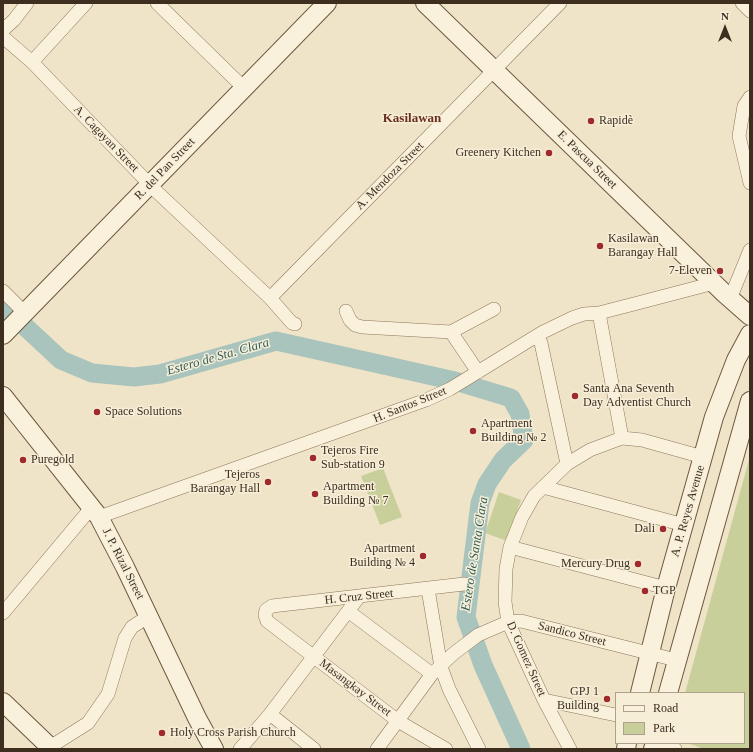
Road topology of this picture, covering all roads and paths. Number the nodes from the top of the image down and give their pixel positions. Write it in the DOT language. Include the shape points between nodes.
graph roads {
  1 [pos="27,3"];
  2 [pos="86,3"];
  3 [pos="157,3"];
  4 [pos="327,3"];
  5 [pos="425,3"];
  6 [pos="560,3"];
  7 [pos="742,3"];
  8 [pos="750,11"];
  9 [pos="3,30"];
  10 [pos="3,38"];
  11 [pos="32,62"];
  12 [pos="494,71"];
  13 [pos="244,88"];
  14 [pos="750,97"];
  15 [pos="750,183"];
  16 [pos="150,185"];
  17 [pos="750,250"];
  18 [pos="3,291"];
  19 [pos="723,292"];
  20 [pos="270,298"];
  21 [pos="494,309"];
  22 [pos="346,311"];
  23 [pos="599,313"];
  24 [pos="750,316"];
  25 [pos="17,322"];
  26 [pos="296,324"];
  27 [pos="451,332"];
  28 [pos="750,334"];
  29 [pos="537,336"];
  30 [pos="743,364"];
  31 [pos="478,372"];
  32 [pos="3,396"];
  33 [pos="750,401"];
  34 [pos="714,416"];
  35 [pos="742,428"];
  36 [pos="622,438"];
  37 [pos="703,457"];
  38 [pos="568,464"];
  39 [pos="543,487"];
  40 [pos="95,512"];
  41 [pos="686,517"];
  42 [pos="716,517"];
  43 [pos="510,547"];
  44 [pos="464,584"];
  45 [pos="666,588"];
  46 [pos="428,589"];
  47 [pos="358,598"];
  48 [pos="348,611"];
  49 [pos="3,613"];
  50 [pos="149,616"];
  51 [pos="267,621"];
  52 [pos="508,622"];
  53 [pos="651,653"];
  54 [pos="313,657"];
  55 [pos="676,660"];
  56 [pos="436,670"];
  57 [pos="642,684"];
  58 [pos="669,688"];
  59 [pos="544,700"];
  60 [pos="3,702"];
  61 [pos="270,714"];
  62 [pos="615,715"];
  63 [pos="398,720"];
  64 [pos="659,744"];
  65 [pos="51,748"];
  66 [pos="214,749"];
  67 [pos="240,749"];
  68 [pos="314,749"];
  69 [pos="377,749"];
  70 [pos="446,749"];
  71 [pos="479,749"];
  72 [pos="570,749"];
  73 [pos="675,749"];
  1 -- 9 [label="street"];
  2 -- 11 [label="street"];
  3 -- 13 [label="street"];
  4 -- 13 [label="street, R. del Pan Street"];
  5 -- 12 [label="street, E. Pascua Street"];
  6 -- 12 [label="street, A. Mendoza Street"];
  7 -- 8 [label="street"];
  10 -- 11 [label="street, A. Cagayan Street"];
  11 -- 16 [label="street, A. Cagayan Street"];
  12 -- 19 [label="street, E. Pascua Street"];
  12 -- 20 [label="street, A. Mendoza Street"];
  13 -- 16 [label="street, R. del Pan Street"];
  14 -- 15 [label="street" via="744,106 739,136"];
  16 -- 20 [label="street, A. Cagayan Street"];
  16 -- 25 [label="street, R. del Pan Street"];
  17 -- 19 [label="street" via="743,268"];
  18 -- 25 [label="street"];
  19 -- 23 [label="street, H. Santos Street"];
  19 -- 24 [label="street, E. Pascua Street"];
  20 -- 26 [label="street, A. Cagayan Street" via="292,323"];
  21 -- 27 [label="street"];
  22 -- 27 [label="street" via="350,320 362,327"];
  23 -- 29 [label="street, H. Santos Street" via="572,318"];
  23 -- 36 [label="street"];
  27 -- 31 [label="street"];
  28 -- 30 [label="street, A. P. Reyes Avenue"];
  29 -- 31 [label="street, H. Santos Street"];
  29 -- 38 [label="street" via="541,343"];
  30 -- 34 [label="street, A. P. Reyes Avenue"];
  31 -- 40 [label="street, H. Santos Street" via="426,400"];
  32 -- 40 [label="street, J. P. Rizal Street"];
  33 -- 35 [label="street"];
  34 -- 35 [label="street"];
  34 -- 37 [label="street, A. P. Reyes Avenue"];
  35 -- 42 [label="street"];
  36 -- 37 [label="street, D. Gomez Street" via="642,440"];
  36 -- 38 [label="street, D. Gomez Street" via="590,450"];
  37 -- 41 [label="street, A. P. Reyes Avenue"];
  38 -- 39 [label="street, D. Gomez Street"];
  39 -- 41 [label="street"];
  39 -- 43 [label="street, D. Gomez Street" via="534,496 522,517"];
  40 -- 49 [label="street"];
  40 -- 50 [label="street, J. P. Rizal Street"];
  41 -- 42 [label="street"];
  41 -- 45 [label="street, A. P. Reyes Avenue"];
  42 -- 55 [label="street"];
  43 -- 45 [label="street"];
  43 -- 52 [label="street, D. Gomez Street" via="505,602"];
  44 -- 46 [label="street, H. Cruz Street"];
  45 -- 53 [label="street, A. P. Reyes Avenue"];
  46 -- 47 [label="street, H. Cruz Street"];
  46 -- 56 [label="street"];
  47 -- 48 [label="street"];
  47 -- 51 [label="street, H. Cruz Street" via="272,606 266,610"];
  48 -- 54 [label="street"];
  48 -- 56 [label="street"];
  50 -- 65 [label="street" via="132,627 125,638 108,694 88,723"];
  50 -- 66 [label="street, J. P. Rizal Street"];
  51 -- 54 [label="street, Masangkay Street"];
  52 -- 53 [label="street, Sandico Street" via="521,621"];
  52 -- 56 [label="street, Sandico Street" via="472,639"];
  52 -- 59 [label="street, D. Gomez Street"];
  53 -- 55 [label="street, Sandico Street"];
  53 -- 57 [label="street, A. P. Reyes Avenue"];
  54 -- 61 [label="street"];
  54 -- 63 [label="street, Masangkay Street"];
  55 -- 58 [label="street"];
  56 -- 63 [label="street, Sandico Street"];
  56 -- 71 [label="street" via="449,689"];
  57 -- 58 [label="street"];
  59 -- 62 [label="street"];
  59 -- 72 [label="street, D. Gomez Street"];
  60 -- 65 [label="street"];
  61 -- 67 [label="street"];
  61 -- 68 [label="street"];
  63 -- 69 [label="street, Sandico Street"];
  63 -- 70 [label="street, Masangkay Street"];
  64 -- 73 [label="street"];
}
